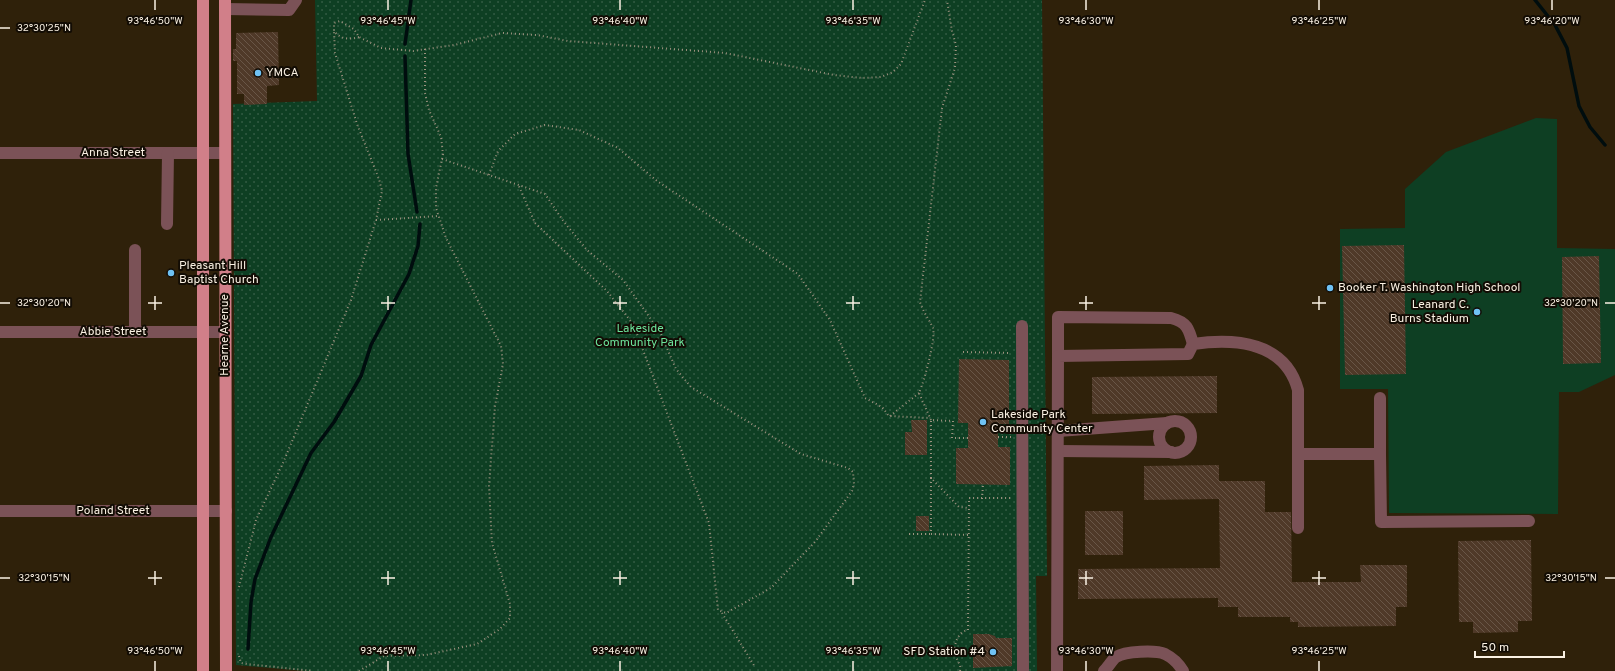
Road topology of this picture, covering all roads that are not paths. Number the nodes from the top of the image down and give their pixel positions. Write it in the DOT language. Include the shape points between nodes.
graph roads {
  1 [pos="203,0"];
  2 [pos="296,0"];
  3 [pos="225,5"];
  4 [pos="0,153"];
  5 [pos="168,153"];
  6 [pos="203,153"];
  7 [pos="225,153"];
  8 [pos="167,224"];
  9 [pos="135,250"];
  10 [pos="1022,326"];
  11 [pos="0,332"];
  12 [pos="135,332"];
  13 [pos="204,332"];
  14 [pos="225,332"];
  15 [pos="1193,344"];
  16 [pos="1058,356"];
  17 [pos="1380,398"];
  18 [pos="1167,423"];
  19 [pos="1058,432"];
  20 [pos="1058,451"];
  21 [pos="1171,452"];
  22 [pos="1298,454"];
  23 [pos="1380,454"];
  24 [pos="0,511"];
  25 [pos="204,511"];
  26 [pos="226,511"];
  27 [pos="1529,522"];
  28 [pos="1298,528"];
  29 [pos="203,671"];
  30 [pos="226,671"];
  31 [pos="1023,671"];
  32 [pos="1057,671"];
  33 [pos="1104,671"];
  34 [pos="1183,671"];
  1 -- 6 [label="main road, Hearne Avenue"];
  2 -- 3 [label="street" via="289,10"];
  3 -- 7 [label="main road, Hearne Avenue"];
  4 -- 5 [label="street, Anna Street"];
  5 -- 6 [label="street, Anna Street"];
  5 -- 8 [label="street"];
  6 -- 7 [label="street, Anna Street"];
  6 -- 13 [label="main road, Hearne Avenue"];
  7 -- 14 [label="main road, Hearne Avenue"];
  9 -- 12 [label="street"];
  10 -- 31 [label="street"];
  11 -- 12 [label="street, Abbie Street"];
  12 -- 13 [label="street, Abbie Street"];
  13 -- 14 [label="street, Abbie Street"];
  13 -- 25 [label="main road, Hearne Avenue"];
  14 -- 26 [label="main road, Hearne Avenue"];
  15 -- 16 [label="street" via="1188,354"];
  15 -- 16 [label="street" via="1190,330 1181,320 1171,318 1058,318"];
  15 -- 22 [label="street" via="1211,342 1254,345 1277,356 1295,378 1298,390"];
  16 -- 19 [label="street"];
  17 -- 23 [label="street"];
  18 -- 19 [label="street"];
  18 -- 21 [label="street" via="1160,431 1159,442"];
  18 -- 21 [label="street" via="1182,423 1190,435 1186,449 1177,453"];
  19 -- 20 [label="street"];
  20 -- 21 [label="street"];
  20 -- 32 [label="street"];
  22 -- 23 [label="street"];
  22 -- 28 [label="street"];
  23 -- 27 [label="street" via="1381,522"];
  24 -- 25 [label="street, Poland Street"];
  25 -- 26 [label="street, Poland Street"];
  25 -- 29 [label="main road, Hearne Avenue"];
  26 -- 30 [label="main road, Hearne Avenue"];
  33 -- 34 [label="street" via="1116,657 1125,652 1146,652 1163,653 1174,659"];
}
